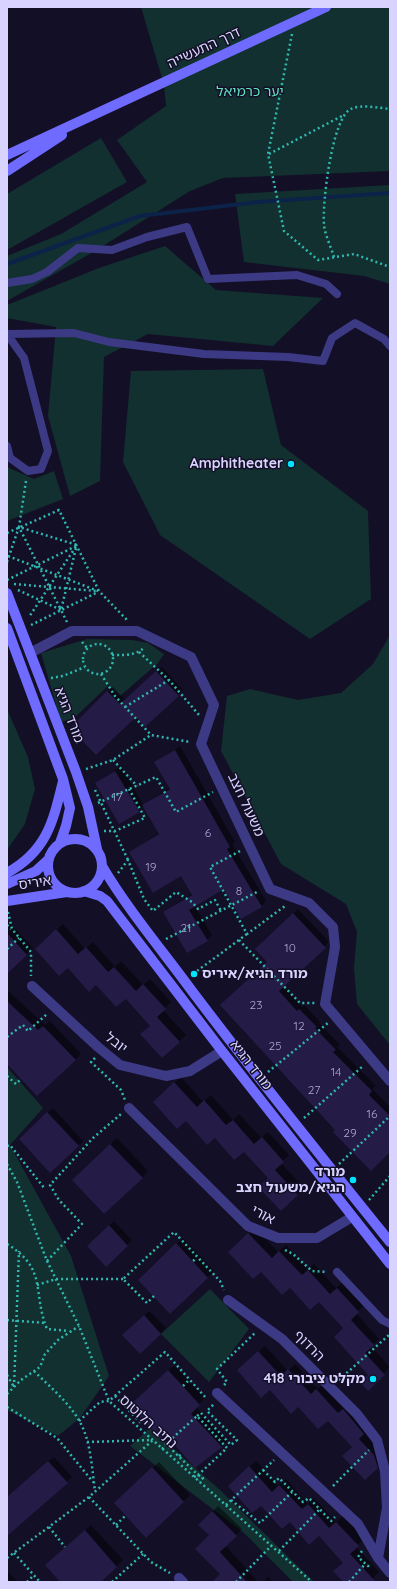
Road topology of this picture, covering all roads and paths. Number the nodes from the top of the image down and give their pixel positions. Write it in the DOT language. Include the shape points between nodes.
graph roads {
  1 [pos="326,7"];
  2 [pos="294,22"];
  3 [pos="390,109"];
  4 [pos="94,115"];
  5 [pos="343,115"];
  6 [pos="268,154"];
  7 [pos="7,155"];
  8 [pos="7,171"];
  9 [pos="334,257"];
  10 [pos="390,267"];
  11 [pos="7,283"];
  12 [pos="337,294"];
  13 [pos="7,334"];
  14 [pos="390,346"];
  15 [pos="7,446"];
  16 [pos="28,471"];
  17 [pos="19,527"];
  18 [pos="7,533"];
  19 [pos="77,545"];
  20 [pos="8,555"];
  21 [pos="7,562"];
  22 [pos="36,565"];
  23 [pos="40,568"];
  24 [pos="57,574"];
  25 [pos="69,579"];
  26 [pos="7,582"];
  27 [pos="49,587"];
  28 [pos="66,589"];
  29 [pos="99,592"];
  30 [pos="7,593"];
  31 [pos="38,601"];
  32 [pos="61,610"];
  33 [pos="7,628"];
  34 [pos="21,630"];
  35 [pos="138,630"];
  36 [pos="154,638"];
  37 [pos="139,652"];
  38 [pos="30,653"];
  39 [pos="112,655"];
  40 [pos="85,667"];
  41 [pos="101,674"];
  42 [pos="41,680"];
  43 [pos="169,680"];
  44 [pos="122,707"];
  45 [pos="208,725"];
  46 [pos="151,735"];
  47 [pos="201,744"];
  48 [pos="113,760"];
  49 [pos="87,769"];
  50 [pos="76,772"];
  51 [pos="89,776"];
  52 [pos="63,779"];
  53 [pos="137,786"];
  54 [pos="222,787"];
  55 [pos="95,789"];
  56 [pos="129,789"];
  57 [pos="101,802"];
  58 [pos="88,807"];
  59 [pos="93,830"];
  60 [pos="114,832"];
  61 [pos="60,844"];
  62 [pos="250,846"];
  63 [pos="97,849"];
  64 [pos="49,859"];
  65 [pos="128,860"];
  66 [pos="102,866"];
  67 [pos="7,873"];
  68 [pos="112,882"];
  69 [pos="7,884"];
  70 [pos="269,887"];
  71 [pos="84,891"];
  72 [pos="67,892"];
  73 [pos="296,898"];
  74 [pos="7,901"];
  75 [pos="7,906"];
  76 [pos="231,906"];
  77 [pos="221,911"];
  78 [pos="7,925"];
  79 [pos="12,929"];
  80 [pos="176,933"];
  81 [pos="247,934"];
  82 [pos="19,938"];
  83 [pos="239,940"];
  84 [pos="7,949"];
  85 [pos="184,981"];
  86 [pos="32,986"];
  87 [pos="325,1004"];
  88 [pos="54,1007"];
  89 [pos="336,1016"];
  90 [pos="7,1037"];
  91 [pos="103,1051"];
  92 [pos="222,1051"];
  93 [pos="371,1059"];
  94 [pos="7,1076"];
  95 [pos="21,1079"];
  96 [pos="259,1079"];
  97 [pos="390,1081"];
  98 [pos="129,1108"];
  99 [pos="390,1116"];
  100 [pos="296,1125"];
  101 [pos="7,1146"];
  102 [pos="7,1164"];
  103 [pos="333,1170"];
  104 [pos="390,1176"];
  105 [pos="45,1189"];
  106 [pos="362,1207"];
  107 [pos="352,1217"];
  108 [pos="390,1242"];
  109 [pos="7,1244"];
  110 [pos="281,1248"];
  111 [pos="19,1251"];
  112 [pos="197,1258"];
  113 [pos="47,1261"];
  114 [pos="193,1261"];
  115 [pos="390,1264"];
  116 [pos="337,1272"];
  117 [pos="56,1279"];
  118 [pos="123,1279"];
  119 [pos="220,1282"];
  120 [pos="37,1285"];
  121 [pos="154,1296"];
  122 [pos="228,1300"];
  123 [pos="7,1320"];
  124 [pos="17,1321"];
  125 [pos="45,1323"];
  126 [pos="390,1324"];
  127 [pos="263,1325"];
  128 [pos="79,1326"];
  129 [pos="69,1331"];
  130 [pos="390,1334"];
  131 [pos="34,1371"];
  132 [pos="7,1375"];
  133 [pos="190,1379"];
  134 [pos="183,1386"];
  135 [pos="14,1387"];
  136 [pos="331,1387"];
  137 [pos="7,1394"];
  138 [pos="219,1395"];
  139 [pos="115,1396"];
  140 [pos="207,1399"];
  141 [pos="109,1401"];
  142 [pos="7,1407"];
  143 [pos="197,1416"];
  144 [pos="143,1420"];
  145 [pos="79,1421"];
  146 [pos="153,1440"];
  147 [pos="377,1440"];
  148 [pos="87,1442"];
  149 [pos="166,1444"];
  150 [pos="231,1445"];
  151 [pos="227,1448"];
  152 [pos="162,1449"];
  153 [pos="182,1454"];
  154 [pos="179,1456"];
  155 [pos="198,1474"];
  156 [pos="194,1477"];
  157 [pos="199,1481"];
  158 [pos="94,1482"];
  159 [pos="95,1492"];
  160 [pos="292,1492"];
  161 [pos="326,1494"];
  162 [pos="89,1497"];
  163 [pos="231,1500"];
  164 [pos="226,1504"];
  165 [pos="320,1509"];
  166 [pos="125,1516"];
  167 [pos="341,1521"];
  168 [pos="116,1525"];
  169 [pos="49,1527"];
  170 [pos="272,1545"];
  171 [pos="65,1547"];
  172 [pos="365,1548"];
  173 [pos="279,1551"];
  174 [pos="14,1553"];
  175 [pos="143,1554"];
  176 [pos="7,1558"];
  177 [pos="378,1558"];
  178 [pos="390,1573"];
  179 [pos="34,1575"];
  180 [pos="181,1580"];
  181 [pos="27,1582"];
  182 [pos="40,1582"];
  183 [pos="112,1582"];
  184 [pos="236,1582"];
  185 [pos="312,1582"];
  186 [pos="349,1582"];
  1 -- 2 [label="street, דרך התעשייה"];
  2 -- 4 [label="street, דרך התעשייה"];
  2 -- 6 [label="path"];
  3 -- 5 [label="path" via="358,107 351,108"];
  4 -- 7 [label="street, דרך התעשייה"];
  4 -- 8 [label="street, דרך התעשייה"];
  5 -- 6 [label="path"];
  5 -- 9 [label="path" via="332,148 324,225"];
  6 -- 9 [label="path" via="284,231 318,260"];
  9 -- 10 [label="path" via="354,254"];
  11 -- 12 [label="lane" via="47,272 78,248 112,250 153,235 187,227 208,279 297,275 326,284"];
  13 -- 14 [label="lane" via="74,333 109,342 204,354 323,361 332,338 355,323 384,339"];
  13 -- 16 [label="lane" via="24,358 48,451 40,469"];
  15 -- 16 [label="lane" via="10,458"];
  16 -- 17 [label="path"];
  17 -- 18 [label="path"];
  17 -- 19 [label="path"];
  17 -- 19 [label="path" via="59,510"];
  17 -- 20 [label="path"];
  17 -- 22 [label="path"];
  19 -- 22 [label="path"];
  19 -- 24 [label="path"];
  19 -- 25 [label="path"];
  19 -- 29 [label="path"];
  20 -- 21 [label="path"];
  20 -- 22 [label="path"];
  22 -- 23 [label="path"];
  22 -- 26 [label="path"];
  23 -- 24 [label="path"];
  23 -- 27 [label="path"];
  24 -- 25 [label="path"];
  24 -- 27 [label="path"];
  25 -- 28 [label="path"];
  25 -- 29 [label="path"];
  26 -- 27 [label="path"];
  26 -- 31 [label="path"];
  27 -- 28 [label="path"];
  27 -- 31 [label="path"];
  27 -- 32 [label="path"];
  28 -- 29 [label="path"];
  28 -- 32 [label="path"];
  29 -- 32 [label="path"];
  29 -- 35 [label="path"];
  30 -- 34 [label="street, מורד הגיא"];
  31 -- 32 [label="path"];
  31 -- 34 [label="path"];
  32 -- 34 [label="path"];
  33 -- 52 [label="street, מורד הגיא"];
  34 -- 38 [label="street, מורד הגיא"];
  35 -- 36 [label="street"];
  35 -- 38 [label="street" via="72,631"];
  36 -- 37 [label="path"];
  36 -- 45 [label="street" via="191,657 214,705"];
  37 -- 39 [label="path"];
  37 -- 43 [label="path"];
  38 -- 42 [label="street, מורד הגיא"];
  39 -- 40 [label="path" via="102,644 92,645 84,652"];
  39 -- 41 [label="path" via="112,665"];
  40 -- 41 [label="path" via="92,673"];
  40 -- 42 [label="path" via="63,676"];
  41 -- 46 [label="path" via="115,696"];
  42 -- 50 [label="street, מורד הגיא"];
  43 -- 44 [label="path" via="127,707"];
  43 -- 45 [label="path"];
  45 -- 47 [label="street"];
  46 -- 47 [label="path"];
  46 -- 48 [label="path"];
  47 -- 54 [label="street, משעול חצב"];
  48 -- 49 [label="path"];
  48 -- 53 [label="path"];
  49 -- 50 [label="path"];
  49 -- 51 [label="path"];
  50 -- 58 [label="street, מורד הגיא"];
  52 -- 61 [label="street, מורד הגיא" via="70,808"];
  52 -- 67 [label="street" via="53,822 42,843 28,860"];
  53 -- 54 [label="path" via="156,777 176,812"];
  53 -- 56 [label="path"];
  54 -- 62 [label="street, משעול חצב"];
  55 -- 57 [label="path"];
  56 -- 57 [label="path"];
  56 -- 60 [label="path" via="145,818"];
  57 -- 58 [label="path"];
  57 -- 60 [label="path"];
  58 -- 59 [label="street, מורד הגיא"];
  59 -- 60 [label="path"];
  59 -- 63 [label="street, מורד הגיא"];
  60 -- 65 [label="path"];
  61 -- 63 [label="street" via="78,839 87,841"];
  61 -- 64 [label="street" via="53,850"];
  62 -- 70 [label="street, משעול חצב"];
  62 -- 76 [label="path" via="210,867"];
  63 -- 66 [label="street"];
  64 -- 69 [label="street, איריס" via="36,871"];
  64 -- 72 [label="street" via="49,874 53,882"];
  65 -- 68 [label="path"];
  65 -- 77 [label="path" via="144,899 153,911 176,892 192,902 198,910 215,900"];
  66 -- 68 [label="street, מורד הגיא"];
  66 -- 71 [label="street" via="98,881 92,888"];
  68 -- 85 [label="street, מורד הגיא"];
  70 -- 73 [label="street"];
  70 -- 76 [label="path"];
  71 -- 72 [label="street"];
  71 -- 92 [label="street, מורד הגיא" via="107,901"];
  72 -- 74 [label="street, איריס"];
  73 -- 81 [label="path"];
  73 -- 87 [label="street" via="309,903 333,927 335,947"];
  75 -- 79 [label="path"];
  76 -- 77 [label="path"];
  76 -- 81 [label="path"];
  77 -- 80 [label="path"];
  78 -- 79 [label="path"];
  79 -- 82 [label="path"];
  81 -- 83 [label="path"];
  82 -- 84 [label="path"];
  82 -- 86 [label="path" via="31,952"];
  83 -- 85 [label="path"];
  83 -- 87 [label="path" via="300,1003"];
  85 -- 96 [label="street, מורד הגיא"];
  86 -- 88 [label="street, יובל"];
  87 -- 89 [label="street"];
  88 -- 90 [label="path" via="28,1031 23,1025"];
  88 -- 91 [label="street, יובל"];
  89 -- 93 [label="street"];
  89 -- 96 [label="path"];
  91 -- 92 [label="street, יובל" via="120,1065 166,1076 190,1071"];
  91 -- 98 [label="path" via="91,1062 121,1090"];
  92 -- 107 [label="street, מורד הגיא"];
  93 -- 97 [label="street"];
  93 -- 100 [label="path"];
  94 -- 95 [label="path" via="16,1084"];
  96 -- 100 [label="street, מורד הגיא"];
  98 -- 107 [label="street, אורי" via="248,1226 278,1238 317,1238"];
  98 -- 113 [label="path" via="93,1138 50,1185 59,1200 82,1224"];
  99 -- 103 [label="path"];
  100 -- 103 [label="street, מורד הגיא"];
  101 -- 105 [label="path" via="10,1145"];
  102 -- 113 [label="path, נתיב הלוטוס" via="17,1182"];
  103 -- 106 [label="street, מורד הגיא"];
  104 -- 106 [label="path"];
  106 -- 108 [label="street, מורד הגיא"];
  107 -- 115 [label="street, מורד הגיא"];
  109 -- 111 [label="path"];
  110 -- 116 [label="path" via="293,1254 312,1271"];
  111 -- 120 [label="path" via="36,1272"];
  111 -- 124 [label="path"];
  112 -- 114 [label="path"];
  112 -- 118 [label="path" via="174,1232"];
  112 -- 119 [label="path"];
  113 -- 117 [label="path, נתיב הלוטוס"];
  116 -- 126 [label="lane" via="382,1320"];
  117 -- 118 [label="path"];
  117 -- 120 [label="path"];
  117 -- 128 [label="path, נתיב הלוטוס"];
  118 -- 121 [label="path" via="147,1303"];
  120 -- 125 [label="path"];
  122 -- 127 [label="street, הרדוף"];
  123 -- 124 [label="path"];
  124 -- 125 [label="path"];
  124 -- 135 [label="path"];
  125 -- 129 [label="path" via="47,1329"];
  127 -- 136 [label="street, הרדוף" via="282,1339"];
  127 -- 138 [label="path" via="217,1369 227,1382"];
  128 -- 129 [label="path"];
  128 -- 141 [label="path, נתיב הלוטוס"];
  129 -- 131 [label="path" via="45,1354 40,1367"];
  130 -- 136 [label="path"];
  131 -- 135 [label="path"];
  131 -- 145 [label="path" via="65,1401"];
  132 -- 135 [label="path"];
  133 -- 134 [label="path"];
  133 -- 139 [label="path" via="165,1352"];
  133 -- 140 [label="path"];
  135 -- 137 [label="path"];
  136 -- 147 [label="street, הרדוף"];
  138 -- 150 [label="path" via="207,1410 237,1440"];
  138 -- 161 [label="street"];
  139 -- 141 [label="path"];
  139 -- 144 [label="path" via="140,1424"];
  141 -- 145 [label="path" via="100,1402"];
  141 -- 146 [label="path, נתיב הלוטוס"];
  142 -- 158 [label="path" via="57,1438"];
  143 -- 149 [label="path"];
  143 -- 150 [label="path" via="201,1412"];
  143 -- 151 [label="path"];
  145 -- 148 [label="path"];
  146 -- 148 [label="path"];
  146 -- 152 [label="path, נתיב הלוטוס"];
  146 -- 159 [label="path"];
  147 -- 161 [label="path"];
  147 -- 177 [label="street, הרדוף" via="386,1471 388,1508"];
  148 -- 158 [label="path"];
  149 -- 152 [label="path"];
  149 -- 154 [label="path"];
  150 -- 151 [label="path"];
  151 -- 155 [label="path"];
  152 -- 156 [label="path, נתיב הלוטוס"];
  153 -- 154 [label="path"];
  154 -- 155 [label="path"];
  155 -- 156 [label="path"];
  155 -- 157 [label="path" via="203,1478"];
  156 -- 157 [label="path, נתיב הלוטוס"];
  157 -- 164 [label="path, נתיב הלוטוס"];
  158 -- 159 [label="path"];
  159 -- 162 [label="path"];
  160 -- 163 [label="path" via="260,1523"];
  160 -- 163 [label="path" via="279,1478 275,1482 263,1470"];
  160 -- 165 [label="path" via="303,1502 309,1498"];
  161 -- 177 [label="street" via="358,1524"];
  162 -- 168 [label="path"];
  162 -- 169 [label="path"];
  163 -- 164 [label="path"];
  164 -- 170 [label="path, נתיב הלוטוס"];
  165 -- 167 [label="path" via="331,1521 337,1516"];
  165 -- 173 [label="path"];
  166 -- 168 [label="path"];
  168 -- 175 [label="path"];
  169 -- 171 [label="path"];
  169 -- 174 [label="path"];
  170 -- 173 [label="path, נתיב הלוטוס"];
  170 -- 184 [label="path"];
  172 -- 186 [label="path" via="358,1557 366,1565"];
  173 -- 185 [label="path, נתיב הלוטוס"];
  174 -- 176 [label="path"];
  174 -- 179 [label="path"];
  175 -- 180 [label="path" via="151,1562"];
  175 -- 183 [label="path"];
  177 -- 178 [label="street"];
  179 -- 181 [label="path"];
  179 -- 182 [label="path"];
}
